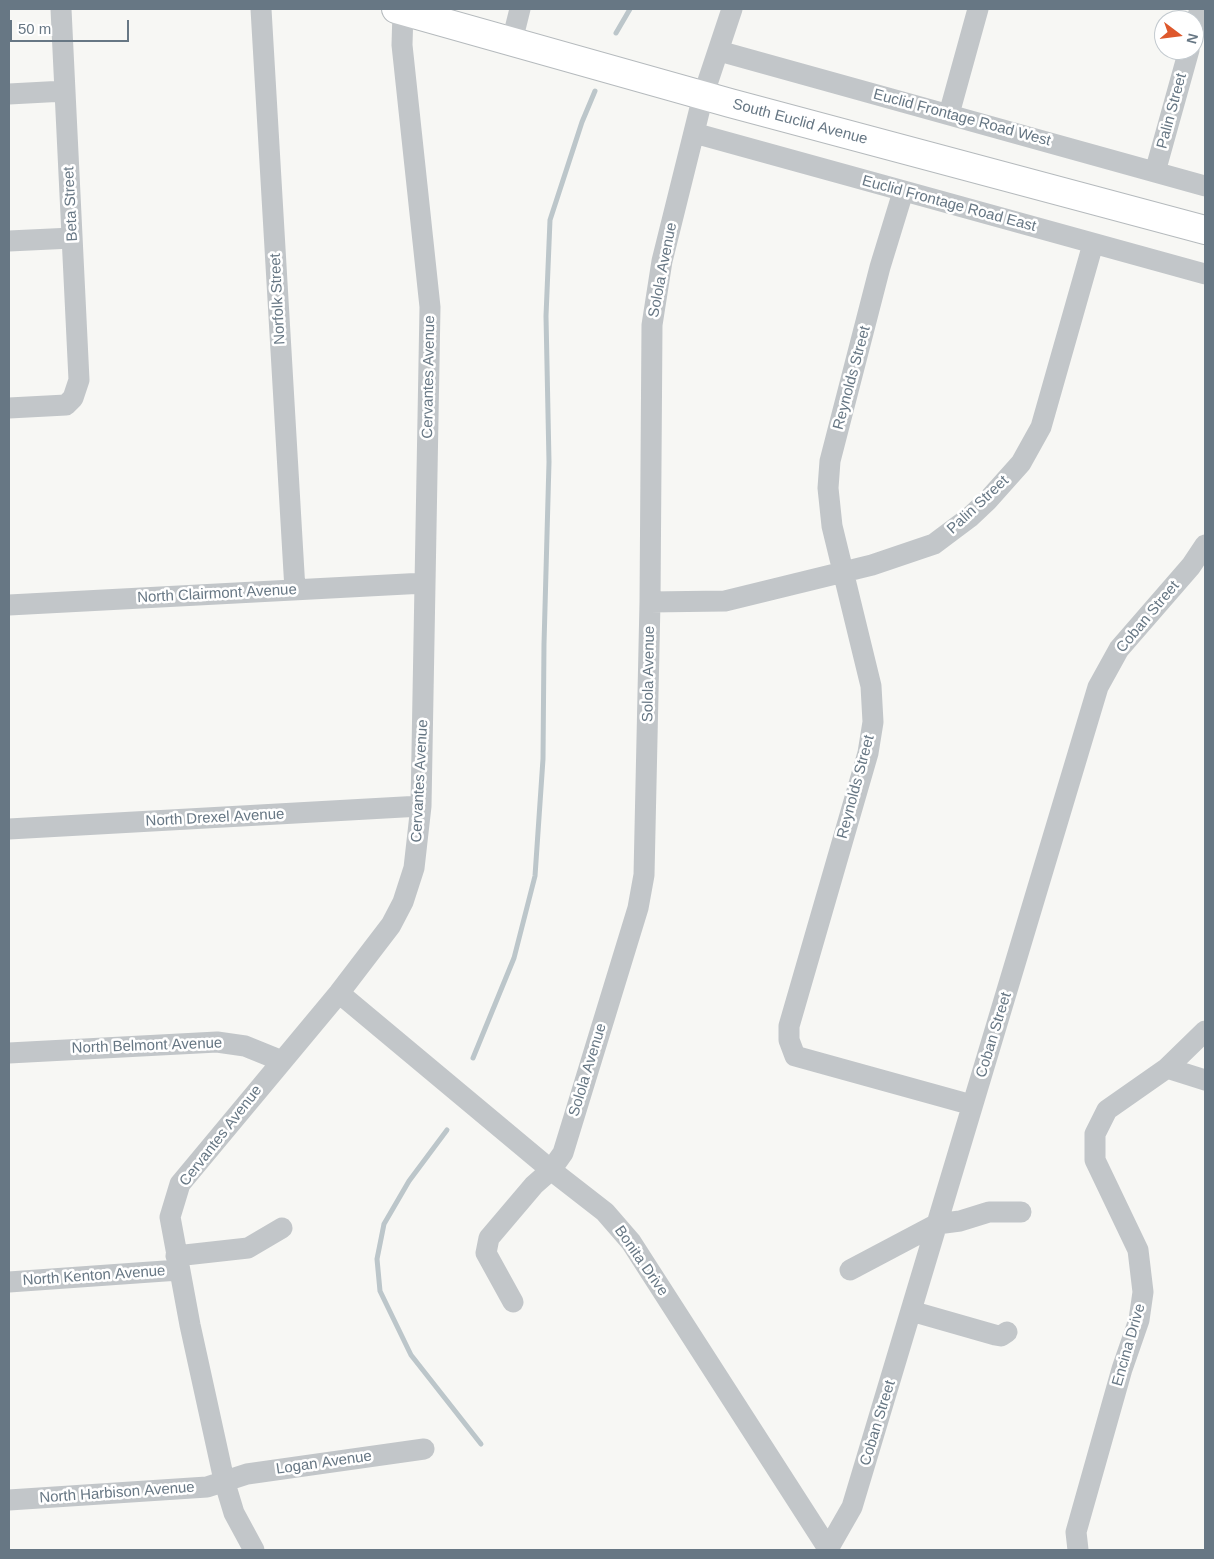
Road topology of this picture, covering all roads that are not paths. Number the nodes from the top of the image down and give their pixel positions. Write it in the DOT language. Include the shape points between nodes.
graph roads {
  1 [pos="61,9"];
  2 [pos="261,9"];
  3 [pos="520,9"];
  4 [pos="732,9"];
  5 [pos="978,9"];
  6 [pos="399,10"];
  7 [pos="512,41"];
  8 [pos="719,51"];
  9 [pos="1186,60"];
  10 [pos="65,91"];
  11 [pos="9,94"];
  12 [pos="703,96"];
  13 [pos="949,114"];
  14 [pos="694,133"];
  15 [pos="1155,172"];
  16 [pos="1205,186"];
  17 [pos="904,192"];
  18 [pos="1205,230"];
  19 [pos="72,238"];
  20 [pos="9,241"];
  21 [pos="1093,244"];
  22 [pos="1205,274"];
  23 [pos="9,408"];
  24 [pos="1205,545"];
  25 [pos="845,572"];
  26 [pos="425,583"];
  27 [pos="295,590"];
  28 [pos="650,602"];
  29 [pos="9,605"];
  30 [pos="421,806"];
  31 [pos="9,829"];
  32 [pos="339,993"];
  33 [pos="1205,1030"];
  34 [pos="9,1053"];
  35 [pos="282,1062"];
  36 [pos="1167,1068"];
  37 [pos="1205,1080"];
  38 [pos="972,1105"];
  39 [pos="551,1170"];
  40 [pos="1021,1212"];
  41 [pos="937,1224"];
  42 [pos="282,1228"];
  43 [pos="177,1263"];
  44 [pos="850,1270"];
  45 [pos="9,1282"];
  46 [pos="514,1302"];
  47 [pos="911,1311"];
  48 [pos="1007,1332"];
  49 [pos="424,1449"];
  50 [pos="224,1480"];
  51 [pos="9,1500"];
  52 [pos="254,1550"];
  53 [pos="829,1550"];
  54 [pos="1078,1550"];
  1 -- 10 [label="street, Beta Street"];
  2 -- 27 [label="street, Norfolk Street"];
  3 -- 7 [label="street"];
  4 -- 8 [label="street, Solola Avenue"];
  5 -- 13 [label="street"];
  6 -- 7 [label="main road, South Euclid Avenue"];
  6 -- 26 [label="street, Cervantes Avenue" via="430,307"];
  7 -- 12 [label="main road, South Euclid Avenue"];
  8 -- 12 [label="street, Solola Avenue"];
  8 -- 13 [label="street, Euclid Frontage Road West"];
  9 -- 15 [label="street, Palin Street"];
  10 -- 11 [label="street"];
  10 -- 19 [label="street, Beta Street"];
  12 -- 14 [label="street, Solola Avenue"];
  12 -- 18 [label="main road, South Euclid Avenue"];
  13 -- 15 [label="street, Euclid Frontage Road West"];
  14 -- 17 [label="street, Euclid Frontage Road East"];
  14 -- 28 [label="street, Solola Avenue" via="662,261 652,325"];
  15 -- 16 [label="street, Euclid Frontage Road West"];
  17 -- 21 [label="street, Euclid Frontage Road East"];
  17 -- 25 [label="street, Reynolds Street" via="880,267 830,461 828,488 832,526"];
  19 -- 20 [label="street"];
  19 -- 23 [label="street, Beta Street" via="79,380 73,398 66,405"];
  21 -- 22 [label="street, Euclid Frontage Road East"];
  21 -- 25 [label="street, Palin Street" via="1041,427 1021,463 988,500 934,544"];
  24 -- 38 [label="street, Coban Street" via="1191,566 1120,648 1098,687"];
  25 -- 28 [label="street, Palin Street" via="725,601"];
  25 -- 38 [label="street, Reynolds Street" via="871,686 873,722 868,753 789,1026 789,1040 795,1056"];
  26 -- 27 [label="street, North Clairmont Avenue"];
  26 -- 30 [label="street, Cervantes Avenue"];
  27 -- 29 [label="street, North Clairmont Avenue"];
  28 -- 39 [label="street, Solola Avenue" via="644,875 638,908 563,1153"];
  30 -- 31 [label="street, North Drexel Avenue"];
  30 -- 32 [label="street, Cervantes Avenue" via="414,868 403,902 391,925"];
  32 -- 35 [label="street, Cervantes Avenue"];
  32 -- 39 [label="street, Bonita Drive"];
  33 -- 36 [label="street"];
  34 -- 35 [label="street, North Belmont Avenue" via="217,1042 245,1046"];
  35 -- 43 [label="street, Cervantes Avenue" via="180,1184 170,1217"];
  36 -- 37 [label="street"];
  36 -- 54 [label="street, Encina Drive" via="1108,1110 1098,1126 1095,1160 1138,1250 1144,1292 1139,1320 1076,1532"];
  38 -- 41 [label="street, Coban Street"];
  39 -- 46 [label="street, Solola Avenue" via="489,1238 486,1253"];
  39 -- 53 [label="street, Bonita Drive" via="606,1212 631,1242"];
  40 -- 41 [label="street" via="990,1212"];
  41 -- 44 [label="street"];
  41 -- 47 [label="street, Coban Street"];
  42 -- 43 [label="street, North Kenton Avenue" via="248,1248"];
  43 -- 45 [label="street, North Kenton Avenue"];
  43 -- 50 [label="street, Cervantes Avenue"];
  47 -- 48 [label="street" via="995,1336"];
  47 -- 53 [label="street, Coban Street" via="852,1507"];
  49 -- 50 [label="street, Logan Avenue"];
  50 -- 51 [label="street, North Harbison Avenue" via="207,1487"];
  50 -- 52 [label="street, Cervantes Avenue" via="234,1513"];
}
